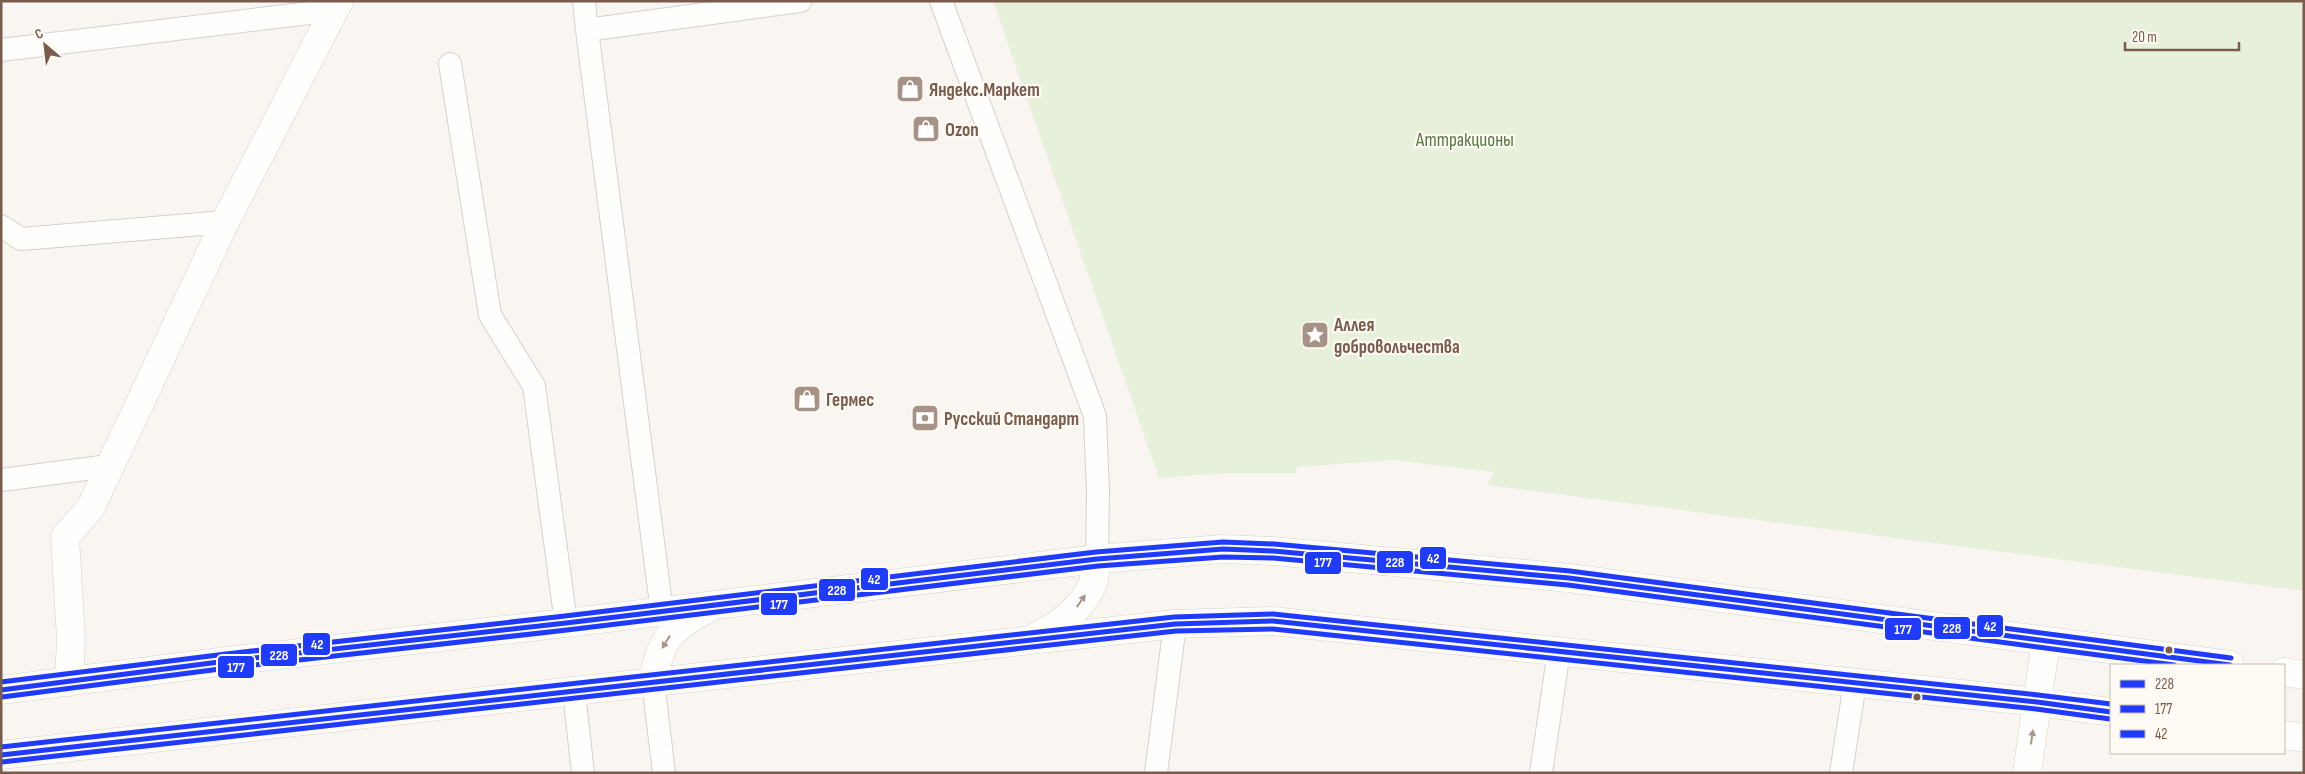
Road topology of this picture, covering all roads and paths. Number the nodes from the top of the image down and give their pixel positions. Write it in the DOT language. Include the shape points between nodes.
graph roads {
  1 [pos="584,1"];
  2 [pos="800,1"];
  3 [pos="941,1"];
  4 [pos="770,3"];
  5 [pos="337,6"];
  6 [pos="587,30"];
  7 [pos="1,50"];
  8 [pos="450,64"];
  9 [pos="225,222"];
  10 [pos="1,226"];
  11 [pos="109,466"];
  12 [pos="1,480"];
  13 [pos="1097,559"];
  14 [pos="718,605"];
  15 [pos="662,612"];
  16 [pos="566,623"];
  17 [pos="1175,624"];
  18 [pos="1028,640"];
  19 [pos="2046,641"];
  20 [pos="1558,651"];
  21 [pos="2222,664"];
  22 [pos="2285,672"];
  23 [pos="2304,675"];
  24 [pos="69,682"];
  25 [pos="653,682"];
  26 [pos="1855,683"];
  27 [pos="1,690"];
  28 [pos="574,692"];
  29 [pos="2037,702"];
  30 [pos="2110,712"];
  31 [pos="2285,735"];
  32 [pos="2304,738"];
  33 [pos="1,755"];
  34 [pos="583,773"];
  35 [pos="664,773"];
  36 [pos="1156,773"];
  37 [pos="1541,773"];
  38 [pos="1842,773"];
  39 [pos="2027,773"];
  1 -- 6 [label="lane"];
  2 -- 4 [label="lane"];
  3 -- 13 [label="lane" via="1095,416"];
  4 -- 6 [label="lane"];
  5 -- 7 [label="lane"];
  5 -- 9 [label="main road"];
  6 -- 15 [label="lane"];
  8 -- 16 [label="lane" via="490,315 534,386"];
  9 -- 10 [label="lane" via="21,240"];
  9 -- 11 [label="main road"];
  11 -- 12 [label="lane"];
  11 -- 24 [label="main road" via="91,507 65,538 72,639"];
  13 -- 14 [label="main road"];
  18 -- 13 [label="main road, one-way" via="1060,624 1078,606 1093,583"];
  13 -- 19 [label="main road" via="1194,550 1273,550 1569,578"];
  14 -- 15 [label="main road"];
  14 -- 25 [label="main road, one-way" via="688,619 668,637 657,658"];
  15 -- 16 [label="main road"];
  16 -- 24 [label="main road"];
  17 -- 18 [label="main road"];
  17 -- 20 [label="main road" via="1273,621"];
  17 -- 36 [label="lane"];
  18 -- 25 [label="main road"];
  19 -- 21 [label="main road"];
  19 -- 29 [label="main road"];
  20 -- 26 [label="main road"];
  20 -- 37 [label="lane"];
  22 -- 23 [label="main road"];
  24 -- 27 [label="main road"];
  25 -- 28 [label="main road"];
  25 -- 35 [label="lane"];
  26 -- 29 [label="main road"];
  26 -- 38 [label="lane"];
  28 -- 33 [label="main road"];
  28 -- 34 [label="lane"];
  29 -- 30 [label="main road"];
  39 -- 29 [label="main road, one-way"];
  31 -- 32 [label="main road"];
}
